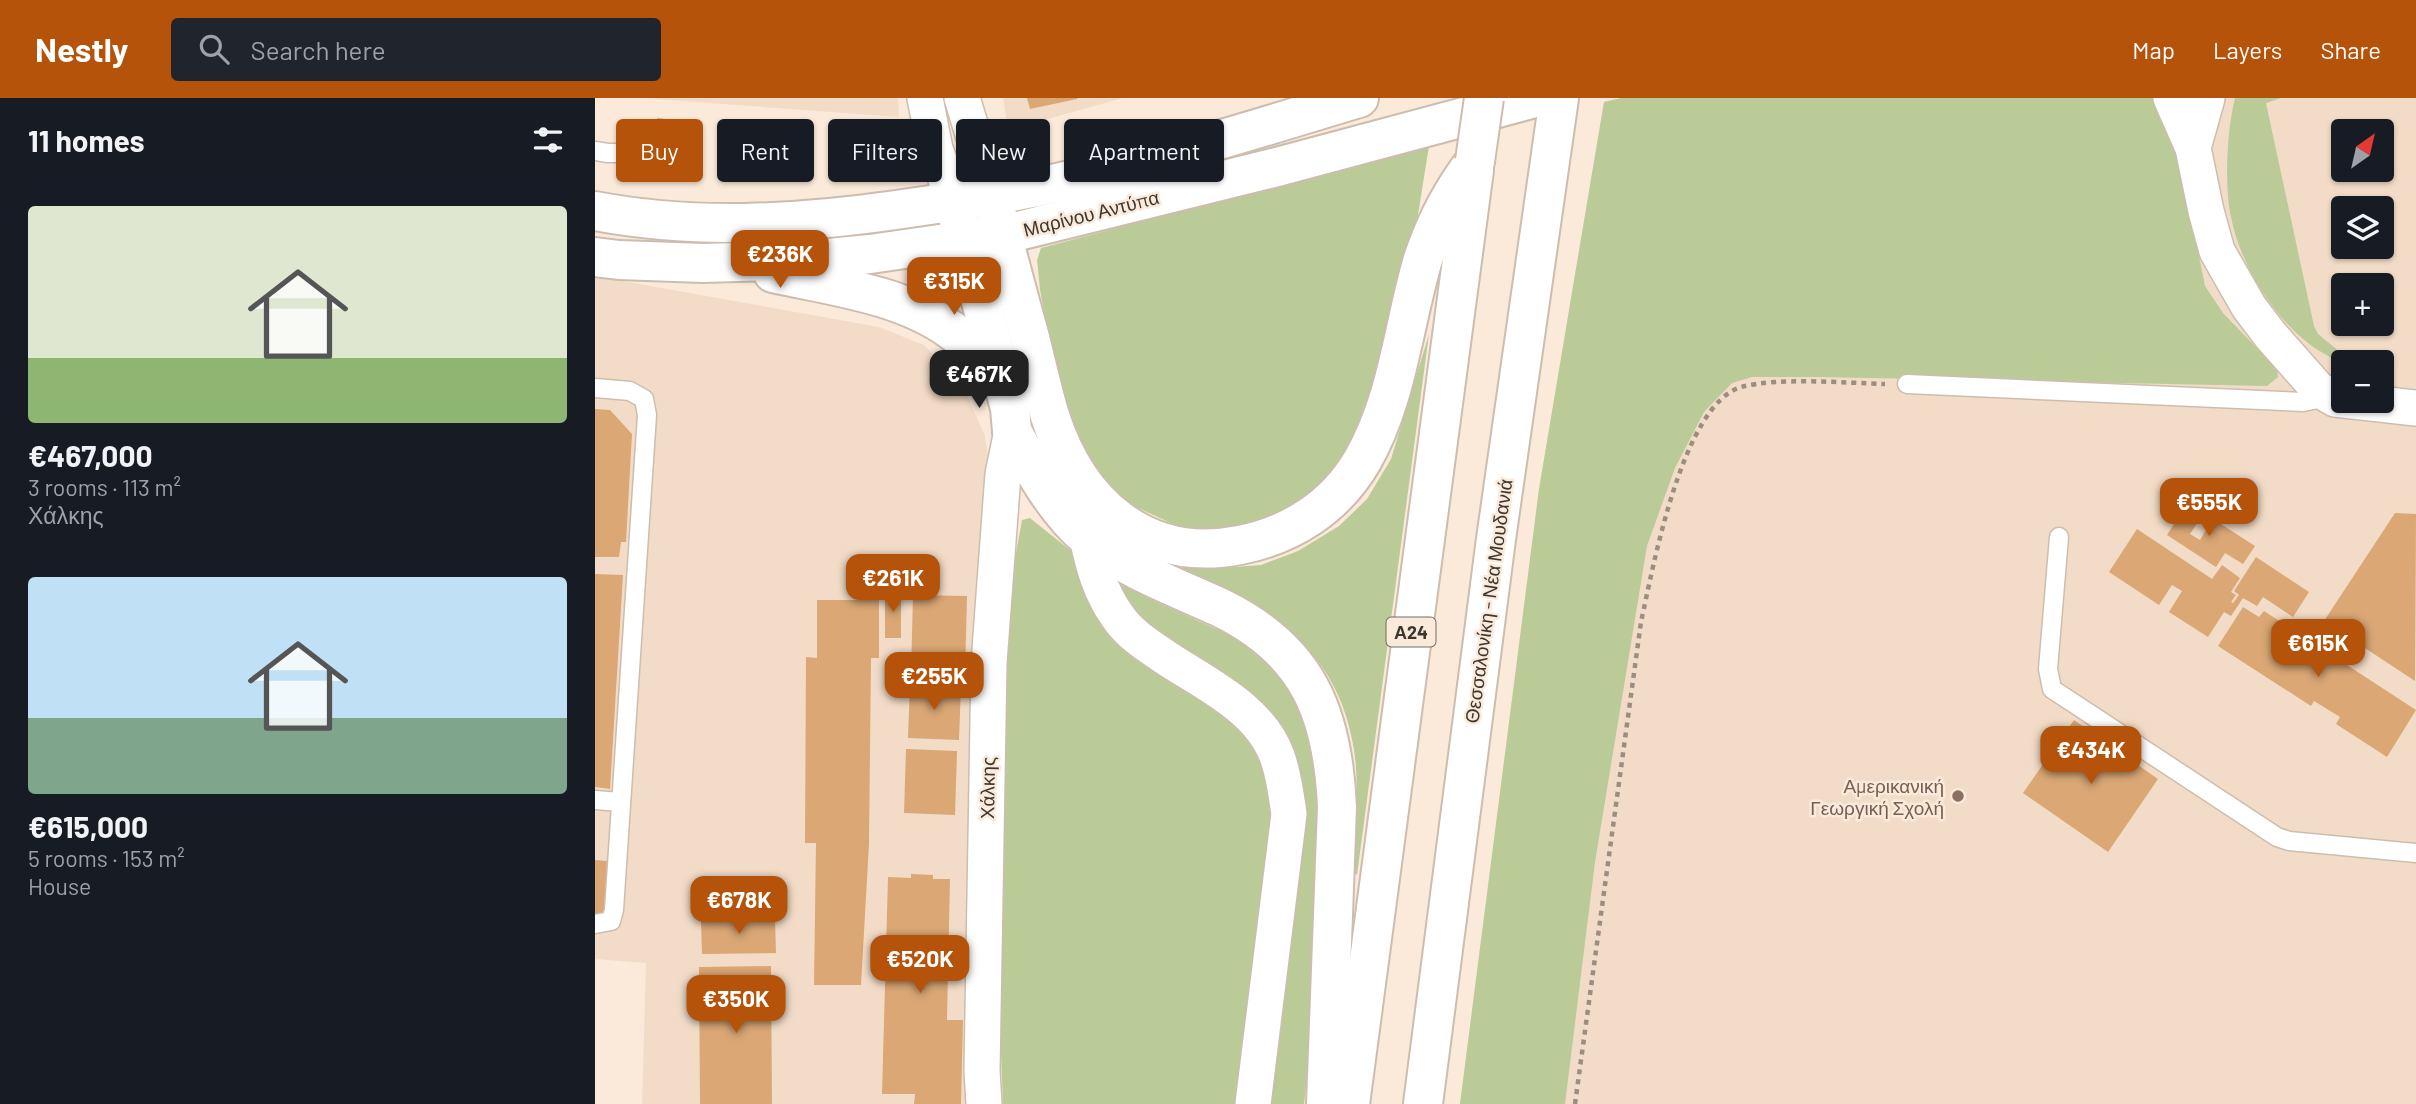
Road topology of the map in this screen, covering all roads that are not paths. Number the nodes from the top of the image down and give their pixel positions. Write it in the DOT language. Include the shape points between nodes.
graph roads {
  1 [pos="925,98"];
  2 [pos="962,98"];
  3 [pos="1359,98"];
  4 [pos="1484,98"];
  5 [pos="1535,98"];
  6 [pos="1559,98"];
  7 [pos="2171,98"];
  8 [pos="2207,98"];
  9 [pos="2193,148"];
  10 [pos="595,151"];
  11 [pos="616,153"];
  12 [pos="1475,161"];
  13 [pos="992,195"];
  14 [pos="954,201"];
  15 [pos="595,211"];
  16 [pos="1002,235"];
  17 [pos="965,241"];
  18 [pos="595,257"];
  19 [pos="726,262"];
  20 [pos="1002,378"];
  21 [pos="1907,384"];
  22 [pos="595,388"];
  23 [pos="2325,394"];
  24 [pos="2416,408"];
  25 [pos="1012,431"];
  26 [pos="1087,537"];
  27 [pos="2059,537"];
  28 [pos="595,800"];
  29 [pos="620,802"];
  30 [pos="2416,853"];
  31 [pos="595,924"];
  32 [pos="984,1104"];
  33 [pos="1253,1104"];
  34 [pos="1327,1104"];
  35 [pos="1350,1104"];
  36 [pos="1423,1104"];
  1 -- 14 [label="street" via="935,149"];
  2 -- 13 [label="street"];
  3 -- 13 [label="main road, Μαρίνου Αντύπα" via="1169,154"];
  4 -- 12 [label="main road, Α24, bridge"];
  5 -- 16 [label="main road, Μαρίνου Αντύπα" via="1273,169"];
  6 -- 36 [label="main road, Θεσσαλονίκη - Νέα Μουδανιά"];
  7 -- 9 [label="street"];
  8 -- 9 [label="street"];
  9 -- 23 [label="street" via="2217,251 2232,279 2271,336"];
  10 -- 11 [label="lane"];
  12 -- 16 [label="main road" via="1443,208 1423,259 1392,388 1362,462 1331,502 1312,517 1276,535 1224,548 1164,544 1142,536 1098,502 1076,473 1051,417"];
  12 -- 35 [label="main road, Α24"];
  13 -- 14 [label="main road, Μαρίνου Αντύπα"];
  13 -- 16 [label="main road"];
  14 -- 15 [label="main road, Μαρίνου Αντύπα" via="837,218 757,222 670,221"];
  14 -- 17 [label="main road"];
  16 -- 17 [label="main road, Μαρίνου Αντύπα"];
  17 -- 19 [label="main road, Μαρίνου Αντύπα" via="820,258"];
  17 -- 20 [label="main road"];
  18 -- 19 [label="main road, Μαρίνου Αντύπα"];
  19 -- 20 [label="main road" via="866,295 924,315 969,344"];
  20 -- 25 [label="main road"];
  21 -- 23 [label="lane" via="2303,402"];
  22 -- 29 [label="lane" via="638,394 646,405"];
  23 -- 24 [label="street" via="2345,401"];
  25 -- 26 [label="main road" via="1037,477"];
  25 -- 32 [label="street, Χάλκης" via="1003,474 989,663"];
  26 -- 33 [label="street" via="1098,583 1118,618 1149,646 1239,706 1262,729 1282,773 1289,814"];
  26 -- 34 [label="main road" via="1149,577 1259,631 1297,666 1322,712 1336,769 1337,807"];
  27 -- 30 [label="lane" via="2048,669 2052,689 2277,836 2289,841"];
  28 -- 29 [label="lane"];
  29 -- 31 [label="lane" via="613,917"];
}
